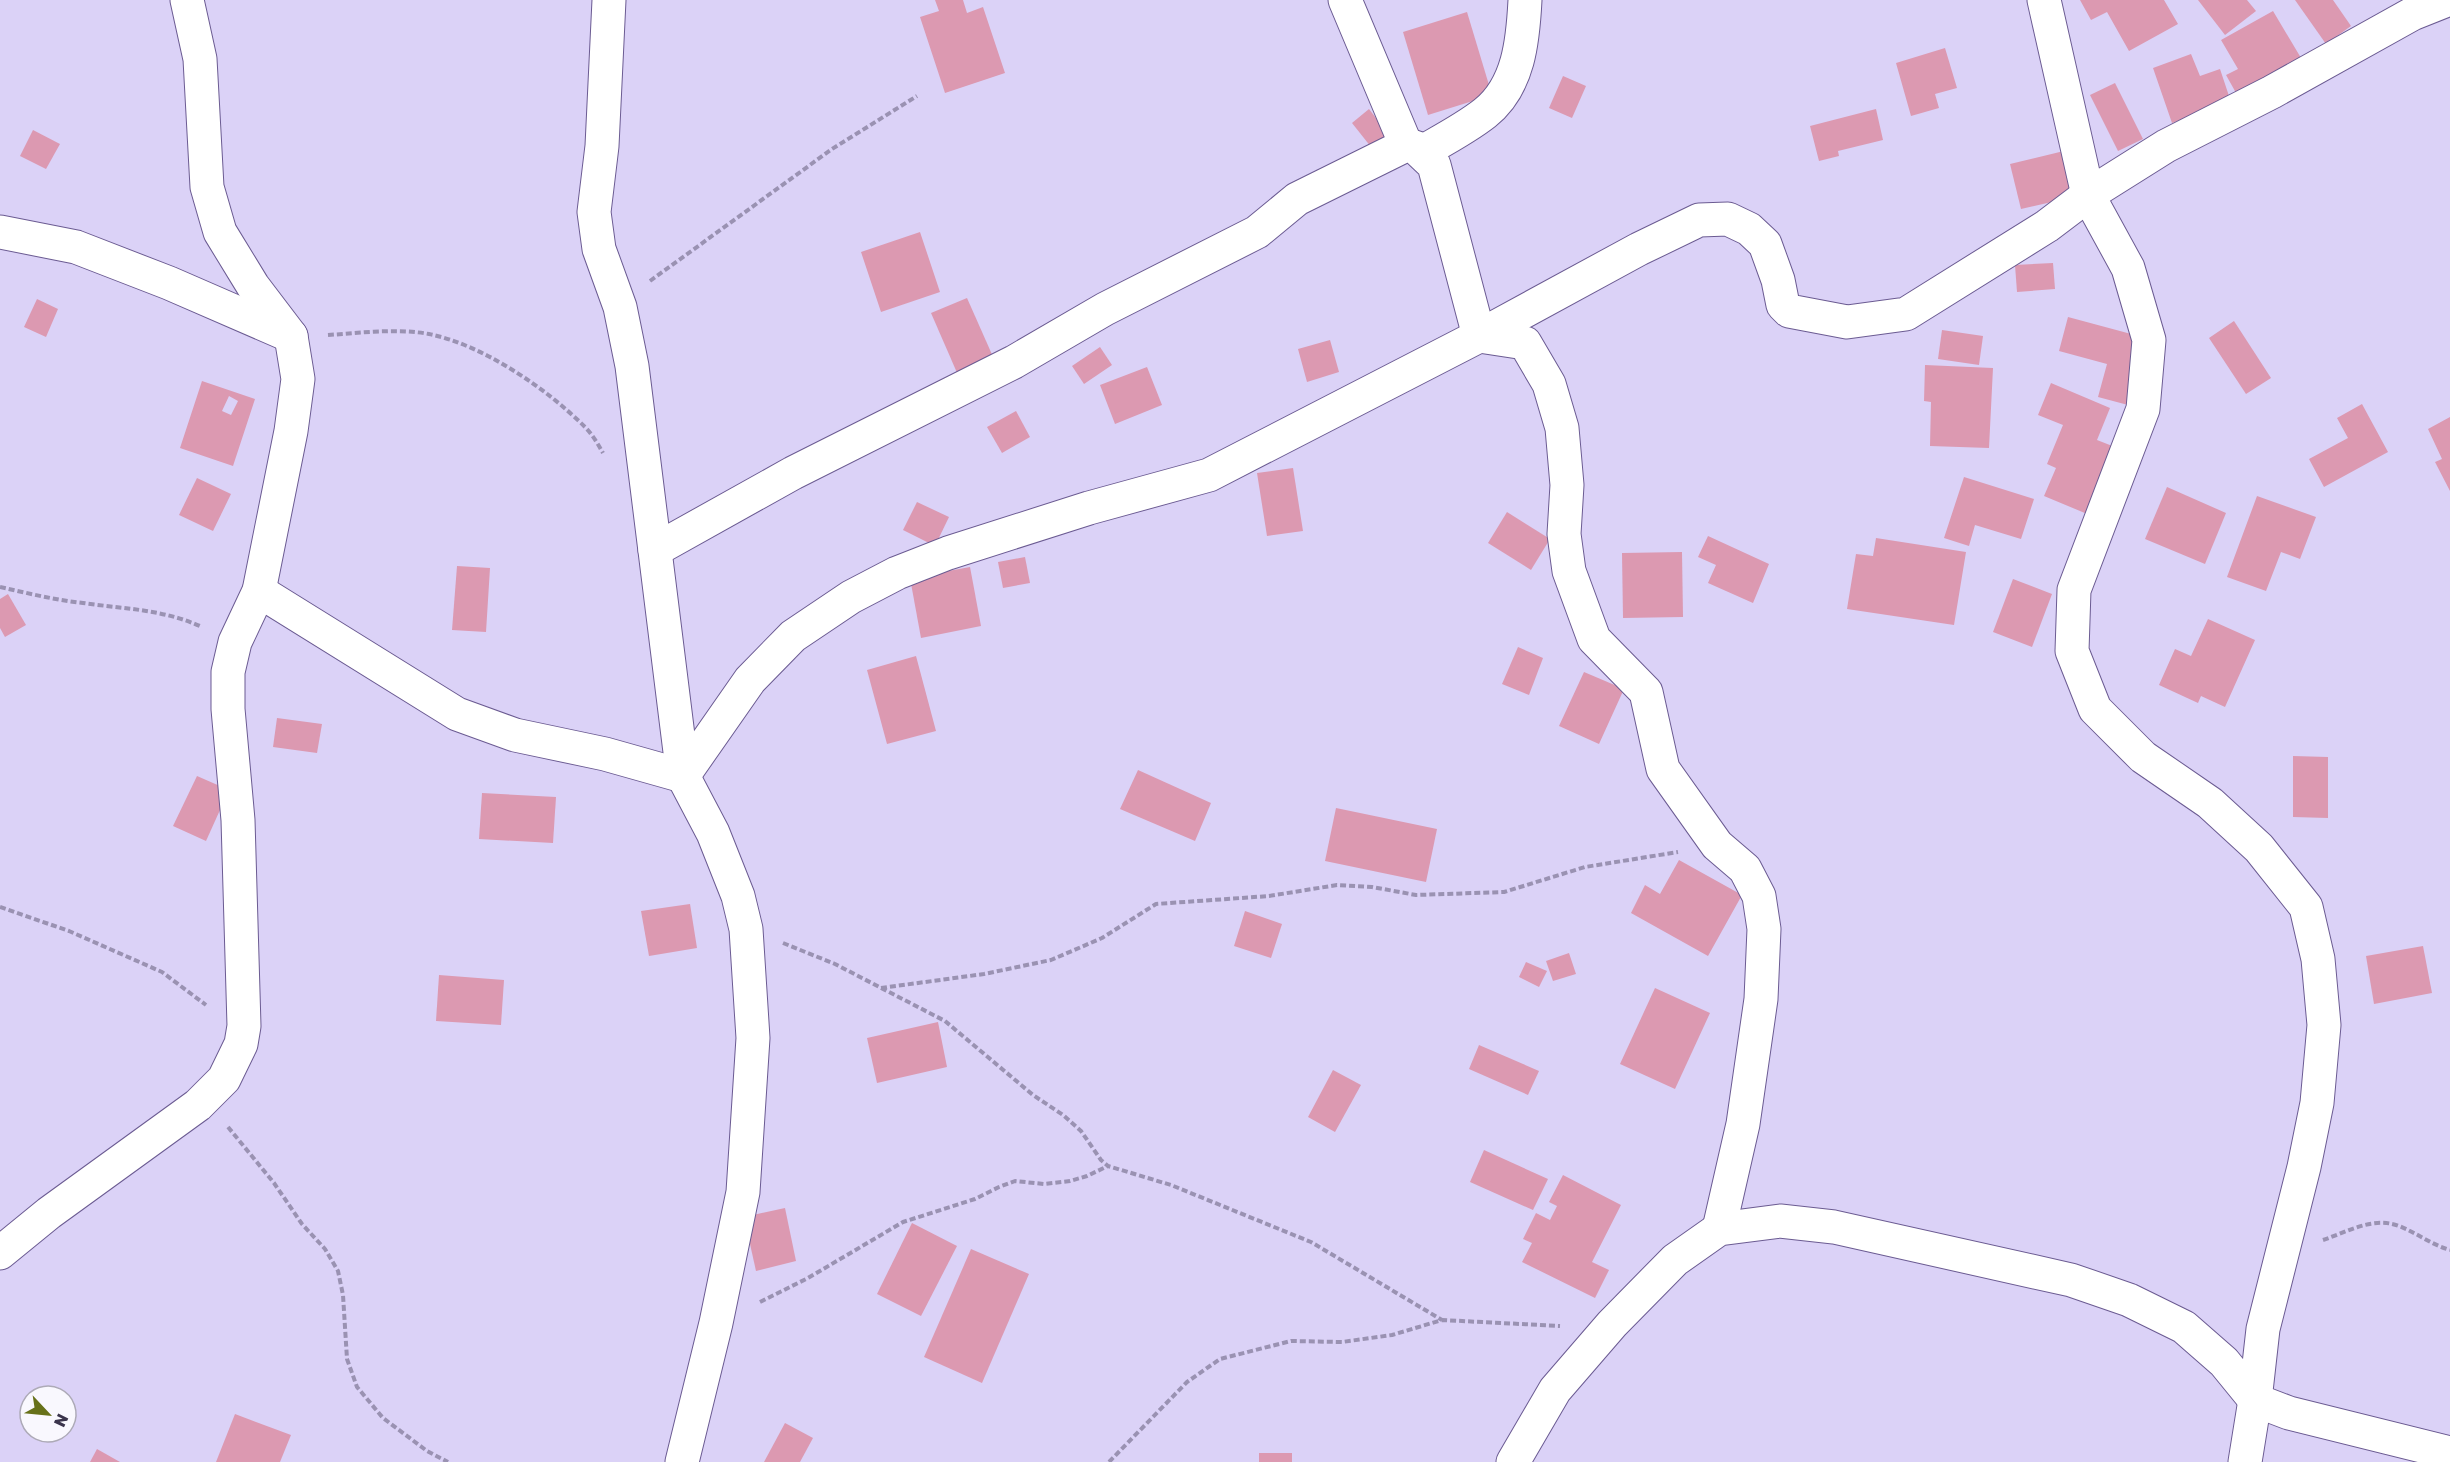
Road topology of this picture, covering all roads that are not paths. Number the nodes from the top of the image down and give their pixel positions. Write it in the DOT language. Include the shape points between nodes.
graph roads {
  1 [pos="187,0"];
  2 [pos="609,0"];
  3 [pos="1345,0"];
  4 [pos="1525,0"];
  5 [pos="2044,0"];
  6 [pos="2446,0"];
  7 [pos="1414,149"];
  8 [pos="2088,195"];
  9 [pos="0,232"];
  10 [pos="291,336"];
  11 [pos="1479,336"];
  12 [pos="656,550"];
  13 [pos="259,591"];
  14 [pos="683,776"];
  15 [pos="1719,1229"];
  16 [pos="0,1253"];
  17 [pos="2255,1400"];
  18 [pos="2450,1453"];
  19 [pos="682,1462"];
  20 [pos="1513,1462"];
  21 [pos="2245,1462"];
  1 -- 10 [label="street" via="200,59 207,187 220,232 253,286"];
  2 -- 12 [label="street" via="602,146 594,212 599,249 620,307 632,366"];
  3 -- 7 [label="street"];
  4 -- 7 [label="street" via="1523,42 1509,85 1486,113"];
  5 -- 8 [label="street"];
  6 -- 8 [label="street" via="2412,14 2166,146"];
  7 -- 11 [label="street" via="1434,165"];
  7 -- 12 [label="street" via="1297,199 1257,232 1105,309 1014,362 793,473"];
  8 -- 11 [label="street" via="2047,226 1906,314 1847,322 1789,311 1783,305 1765,244 1749,229 1728,219 1699,220"];
  8 -- 17 [label="street" via="2128,268 2150,340 2143,409 2074,590 2072,651 2095,709 2143,757 2210,803 2259,848 2306,907 2318,959 2324,1025 2317,1103 2263,1329"];
  9 -- 10 [label="street" via="76,247"];
  10 -- 13 [label="street" via="298,379"];
  11 -- 14 [label="street" via="1209,475 948,553 851,597 793,636 750,680"];
  11 -- 15 [label="street" via="1525,343 1549,384 1562,428 1567,485 1564,534 1569,571 1594,639 1646,692 1663,770 1717,846 1745,869 1759,896 1764,929 1761,999 1746,1102"];
  12 -- 14 [label="street"];
  13 -- 14 [label="street" via="457,714 515,735"];
  13 -- 16 [label="street" via="235,642 228,672 238,820 241,1044 224,1079 198,1105"];
  14 -- 19 [label="street" via="713,833 738,896 746,929 753,1038 742,1192 716,1323"];
  15 -- 17 [label="street" via="1780,1221 1834,1227 2072,1280 2129,1300 2184,1327 2224,1362"];
  15 -- 20 [label="street" via="1675,1260 1612,1324 1555,1390"];
  17 -- 18 [label="street" via="2289,1413"];
  17 -- 21 [label="street"];
}
